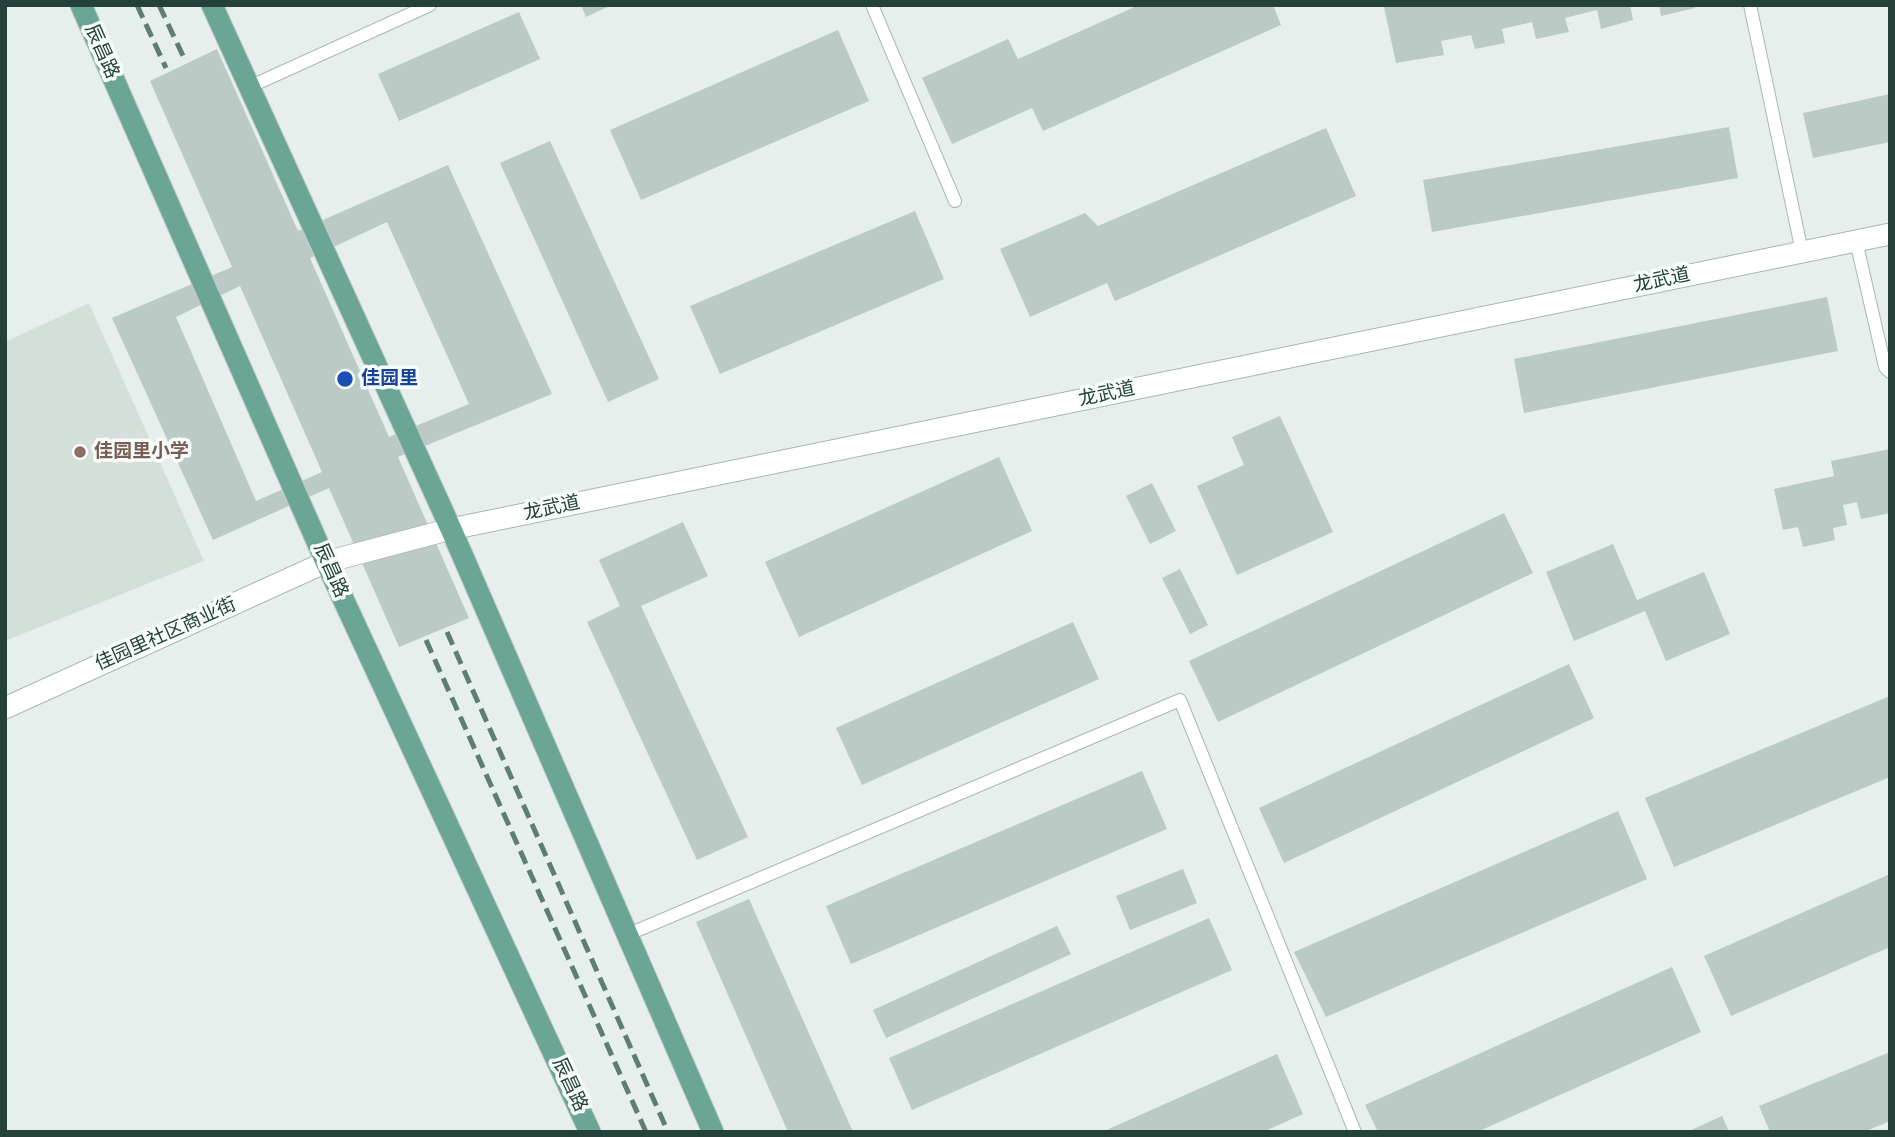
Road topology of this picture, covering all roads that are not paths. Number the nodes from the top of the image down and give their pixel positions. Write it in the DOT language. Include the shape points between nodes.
graph roads {
  1 [pos="81,5"];
  2 [pos="212,5"];
  3 [pos="430,5"];
  4 [pos="872,5"];
  5 [pos="1750,5"];
  6 [pos="249,88"];
  7 [pos="955,201"];
  8 [pos="1890,234"];
  9 [pos="1856,241"];
  10 [pos="1801,252"];
  11 [pos="1890,372"];
  12 [pos="452,529"];
  13 [pos="326,562"];
  14 [pos="5,708"];
  15 [pos="629,934"];
  16 [pos="590,1132"];
  17 [pos="713,1132"];
  18 [pos="1355,1132"];
  1 -- 13 [label="main road, 辰昌路"];
  2 -- 6 [label="main road"];
  3 -- 6 [label="lane"];
  4 -- 7 [label="lane"];
  5 -- 10 [label="lane"];
  6 -- 12 [label="main road"];
  8 -- 9 [label="street, 龙武道"];
  9 -- 10 [label="street, 龙武道"];
  9 -- 11 [label="lane" via="1885,367"];
  10 -- 12 [label="street, 龙武道"];
  12 -- 13 [label="street, 龙武道"];
  12 -- 15 [label="main road"];
  13 -- 14 [label="street, 佳园里社区商业街"];
  13 -- 16 [label="main road, 辰昌路"];
  15 -- 17 [label="main road"];
  15 -- 18 [label="lane" via="1180,700"];
}
